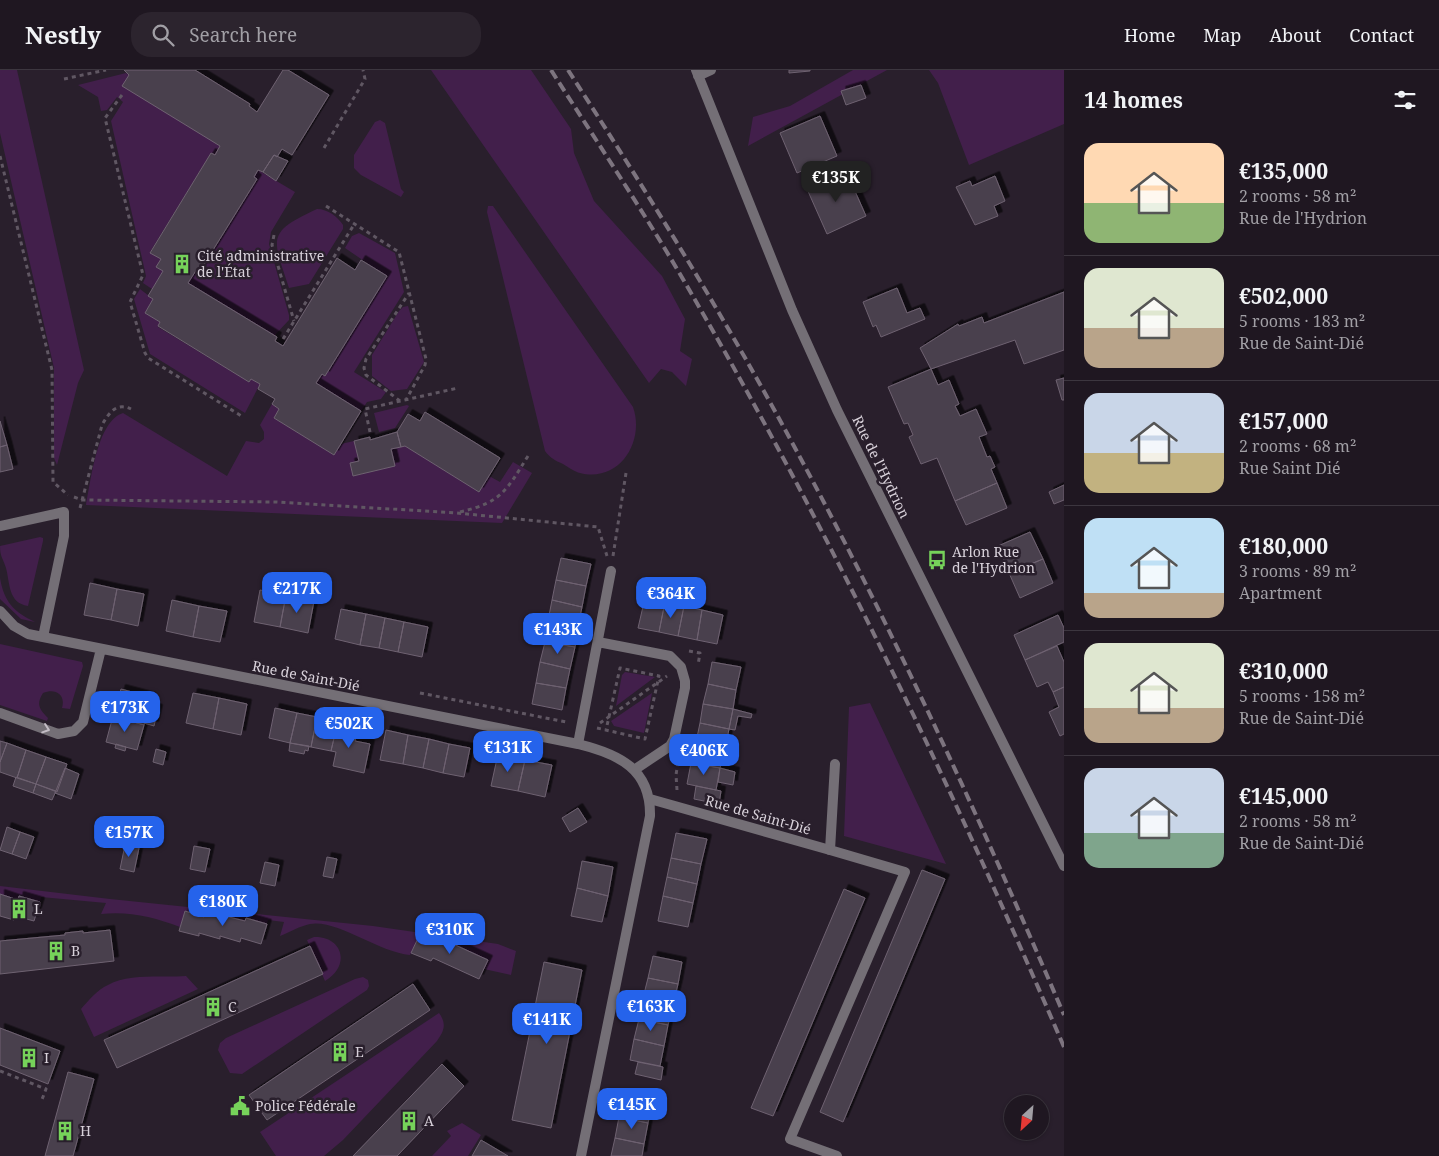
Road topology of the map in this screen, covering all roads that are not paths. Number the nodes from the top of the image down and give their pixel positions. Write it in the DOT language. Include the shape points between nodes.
graph roads {
  1 [pos="710,70"];
  2 [pos="697,73"];
  3 [pos="0,526"];
  4 [pos="611,571"];
  5 [pos="0,611"];
  6 [pos="43,637"];
  7 [pos="598,642"];
  8 [pos="101,649"];
  9 [pos="0,713"];
  10 [pos="578,744"];
  11 [pos="836,764"];
  12 [pos="634,770"];
  13 [pos="650,799"];
  14 [pos="830,850"];
  15 [pos="1064,866"];
  16 [pos="581,1156"];
  17 [pos="837,1156"];
  1 -- 2 [label="street"];
  2 -- 15 [label="street, Rue de l'Hydrion" via="792,310 837,410"];
  3 -- 6 [label="street" via="64,512 64,536"];
  4 -- 7 [label="street"];
  5 -- 6 [label="street, Rue de Saint-Dié" via="14,626 28,634"];
  6 -- 8 [label="street, Rue de Saint-Dié"];
  7 -- 10 [label="street"];
  7 -- 12 [label="street" via="670,656 681,667 685,681 670,746"];
  9 -- 8 [label="street, one-way" via="58,734 74,731 83,722"];
  8 -- 10 [label="street, Rue de Saint-Dié"];
  10 -- 12 [label="street, Rue de Saint-Dié" via="620,758"];
  11 -- 14 [label="street"];
  12 -- 13 [label="street, Rue de Saint-Dié" via="645,783"];
  13 -- 14 [label="street, Rue de Saint-Dié"];
  13 -- 16 [label="street, Rue de Saint-Dié" via="650,816"];
  14 -- 17 [label="street, Rue de Saint-Dié" via="905,872 790,1139"];
}
